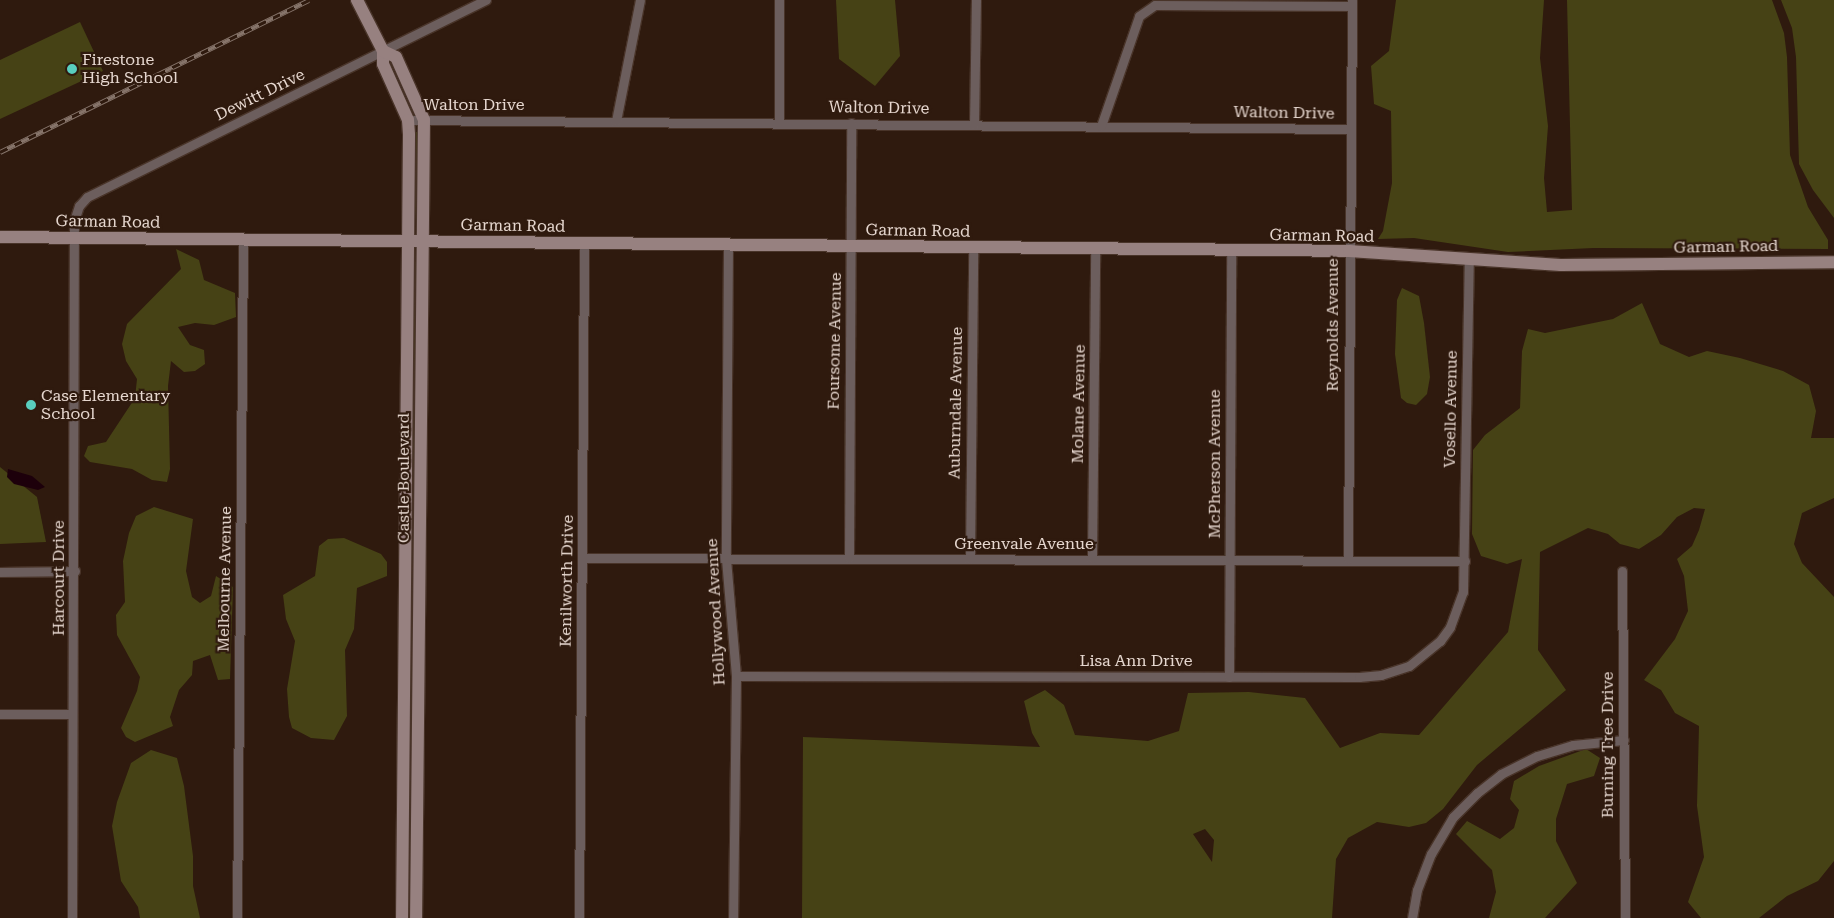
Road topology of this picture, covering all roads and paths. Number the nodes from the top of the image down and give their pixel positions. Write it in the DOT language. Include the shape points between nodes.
graph roads {
  1 [pos="358,0"];
  2 [pos="486,0"];
  3 [pos="640,0"];
  4 [pos="779,0"];
  5 [pos="976,0"];
  6 [pos="1352,3"];
  7 [pos="383,52"];
  8 [pos="408,120"];
  9 [pos="424,120"];
  10 [pos="616,121"];
  11 [pos="779,122"];
  12 [pos="852,123"];
  13 [pos="974,125"];
  14 [pos="1101,126"];
  15 [pos="1350,129"];
  16 [pos="0,237"];
  17 [pos="74,237"];
  18 [pos="244,240"];
  19 [pos="407,242"];
  20 [pos="421,243"];
  21 [pos="584,244"];
  22 [pos="728,245"];
  23 [pos="850,246"];
  24 [pos="973,248"];
  25 [pos="1095,250"];
  26 [pos="1231,251"];
  27 [pos="1349,251"];
  28 [pos="1469,258"];
  29 [pos="1834,262"];
  30 [pos="406,388"];
  31 [pos="421,388"];
  32 [pos="584,558"];
  33 [pos="849,558"];
  34 [pos="1092,558"];
  35 [pos="726,559"];
  36 [pos="970,559"];
  37 [pos="1229,560"];
  38 [pos="1348,560"];
  39 [pos="1465,561"];
  40 [pos="404,566"];
  41 [pos="420,567"];
  42 [pos="75,571"];
  43 [pos="1622,571"];
  44 [pos="0,572"];
  45 [pos="736,676"];
  46 [pos="1229,676"];
  47 [pos="0,714"];
  48 [pos="72,714"];
  49 [pos="1624,740"];
  50 [pos="403,753"];
  51 [pos="418,753"];
  52 [pos="72,918"];
  53 [pos="237,918"];
  54 [pos="402,918"];
  55 [pos="416,918"];
  56 [pos="579,918"];
  57 [pos="733,918"];
  58 [pos="1412,918"];
  59 [pos="1625,918"];
  1 -- 7 [label="street, Castle Boulevard"];
  2 -- 7 [label="street, Dewitt Drive"];
  3 -- 10 [label="street"];
  4 -- 11 [label="street"];
  5 -- 13 [label="street"];
  6 -- 14 [label="street" via="1155,5 1139,16"];
  6 -- 15 [label="street, Reynolds Avenue"];
  7 -- 8 [label="street, Castle Boulevard" via="383,64"];
  7 -- 9 [label="street, Castle Boulevard" via="396,57"];
  7 -- 17 [label="street, Dewitt Drive" via="87,197 79,206 74,221"];
  8 -- 9 [label="street, Walton Drive"];
  8 -- 19 [label="street, Castle Boulevard"];
  9 -- 10 [label="street, Walton Drive"];
  9 -- 20 [label="street, Castle Boulevard"];
  10 -- 11 [label="street, Walton Drive"];
  11 -- 12 [label="street, Walton Drive"];
  12 -- 13 [label="street, Walton Drive"];
  12 -- 23 [label="street, Foursome Avenue"];
  13 -- 14 [label="street, Walton Drive"];
  14 -- 15 [label="street, Walton Drive"];
  15 -- 27 [label="street, Reynolds Avenue"];
  16 -- 17 [label="street, Garman Road"];
  17 -- 18 [label="street, Garman Road"];
  17 -- 42 [label="street, Harcourt Drive"];
  18 -- 19 [label="street, Garman Road"];
  18 -- 53 [label="street, Melbourne Avenue"];
  19 -- 20 [label="street, Garman Road"];
  19 -- 30 [label="street, Castle Boulevard"];
  20 -- 21 [label="street, Garman Road"];
  20 -- 31 [label="street, Castle Boulevard"];
  21 -- 22 [label="street, Garman Road"];
  21 -- 32 [label="street, Kenilworth Drive"];
  22 -- 23 [label="street, Garman Road"];
  22 -- 35 [label="street, Hollywood Avenue"];
  23 -- 24 [label="street, Garman Road"];
  23 -- 33 [label="street, Foursome Avenue"];
  24 -- 25 [label="street, Garman Road"];
  24 -- 36 [label="street, Auburndale Avenue"];
  25 -- 26 [label="street, Garman Road"];
  25 -- 34 [label="street, Molane Avenue"];
  26 -- 27 [label="street, Garman Road"];
  26 -- 37 [label="street, McPherson Avenue"];
  27 -- 28 [label="street, Garman Road"];
  27 -- 38 [label="street, Reynolds Avenue"];
  28 -- 29 [label="street, Garman Road" via="1561,265"];
  28 -- 39 [label="street, Vosello Avenue"];
  30 -- 31 [label="street"];
  30 -- 40 [label="street, Castle Boulevard"];
  31 -- 41 [label="street, Castle Boulevard"];
  32 -- 35 [label="street, Greenvale Avenue"];
  32 -- 56 [label="street, Kenilworth Drive"];
  33 -- 35 [label="street, Greenvale Avenue"];
  33 -- 36 [label="street, Greenvale Avenue"];
  34 -- 36 [label="street, Greenvale Avenue"];
  34 -- 37 [label="street, Greenvale Avenue"];
  35 -- 45 [label="street, Hollywood Avenue"];
  37 -- 38 [label="street, Greenvale Avenue"];
  37 -- 46 [label="street, McPherson Avenue"];
  38 -- 39 [label="street, Greenvale Avenue"];
  39 -- 46 [label="street, Lisa Ann Drive" via="1463,592 1450,627 1434,648 1409,666 1374,676"];
  40 -- 41 [label="street"];
  40 -- 50 [label="street, Castle Boulevard"];
  41 -- 51 [label="street, Castle Boulevard"];
  42 -- 44 [label="street"];
  42 -- 48 [label="street, Harcourt Drive"];
  43 -- 49 [label="street, Burning Tree Drive"];
  45 -- 46 [label="street, Lisa Ann Drive"];
  45 -- 57 [label="street, Hollywood Avenue"];
  47 -- 48 [label="street"];
  48 -- 52 [label="street, Harcourt Drive"];
  49 -- 58 [label="street" via="1555,749 1526,761 1489,784 1464,806 1442,833 1423,872"];
  49 -- 59 [label="street, Burning Tree Drive"];
  50 -- 51 [label="street"];
  50 -- 54 [label="street, Castle Boulevard"];
  51 -- 55 [label="street, Castle Boulevard"];
}
